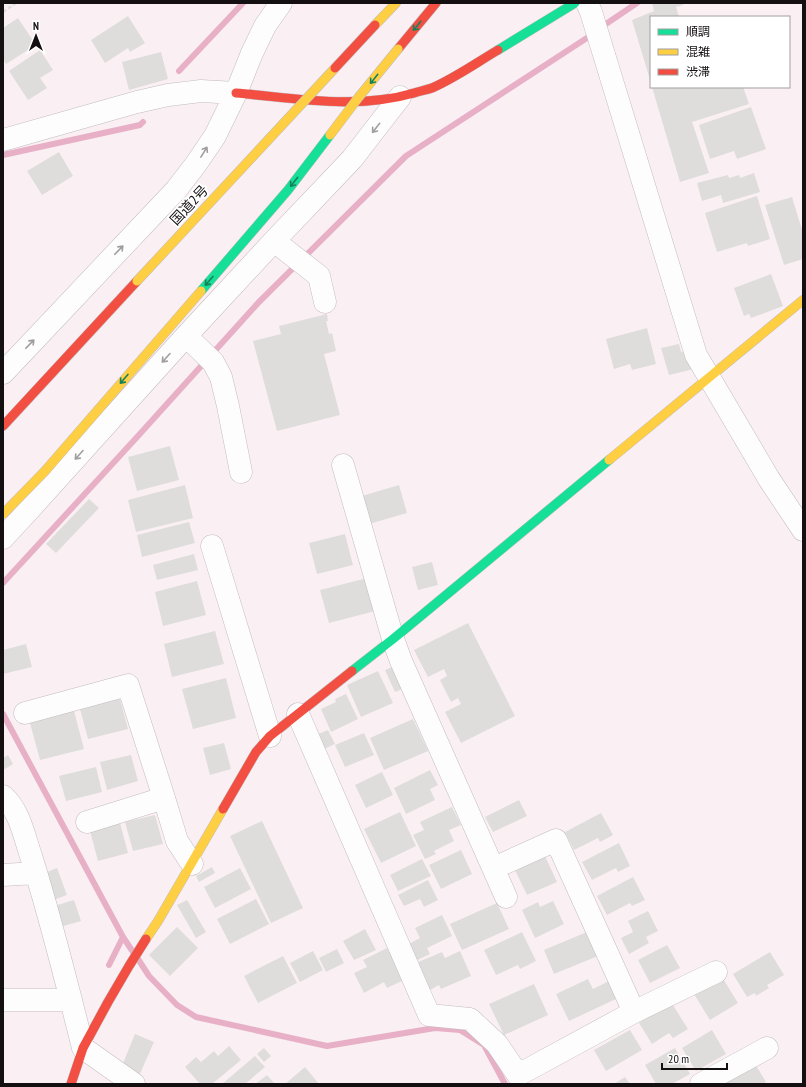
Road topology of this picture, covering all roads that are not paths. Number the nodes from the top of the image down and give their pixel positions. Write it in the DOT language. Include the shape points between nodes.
graph roads {
  1 [pos="281,3"];
  2 [pos="396,3"];
  3 [pos="436,3"];
  4 [pos="575,3"];
  5 [pos="587,3"];
  6 [pos="236,93"];
  7 [pos="400,97"];
  8 [pos="3,140"];
  9 [pos="274,240"];
  10 [pos="137,281"];
  11 [pos="803,300"];
  12 [pos="325,302"];
  13 [pos="186,336"];
  14 [pos="3,373"];
  15 [pos="709,377"];
  16 [pos="25,389"];
  17 [pos="3,426"];
  18 [pos="343,465"];
  19 [pos="241,472"];
  20 [pos="3,514"];
  21 [pos="803,530"];
  22 [pos="3,538"];
  23 [pos="212,546"];
  24 [pos="393,639"];
  25 [pos="25,713"];
  26 [pos="298,714"];
  27 [pos="270,736"];
  28 [pos="3,796"];
  29 [pos="164,798"];
  30 [pos="87,822"];
  31 [pos="192,864"];
  32 [pos="494,868"];
  33 [pos="36,873"];
  34 [pos="3,875"];
  35 [pos="506,897"];
  36 [pos="716,972"];
  37 [pos="3,1000"];
  38 [pos="71,1000"];
  39 [pos="634,1012"];
  40 [pos="83,1048"];
  41 [pos="767,1048"];
  42 [pos="521,1079"];
  43 [pos="71,1084"];
  44 [pos="134,1084"];
  45 [pos="701,1084"];
  1 -- 6 [label="street" via="265,26"];
  2 -- 10 [label="main road, 国道2号, bridge"];
  3 -- 20 [label="main road, one-way, bridge" via="282,196 45,471"];
  4 -- 7 [label="main road" via="464,71 430,88"];
  5 -- 15 [label="street" via="696,355"];
  6 -- 7 [label="main road" via="335,102"];
  6 -- 8 [label="street" via="201,91 168,95"];
  14 -- 6 [label="street, one-way" via="176,190 214,136"];
  7 -- 9 [label="street, one-way" via="352,159"];
  9 -- 12 [label="street" via="319,276"];
  9 -- 13 [label="street"];
  10 -- 16 [label="main road"];
  10 -- 17 [label="main road, 国道2号"];
  11 -- 15 [label="main road"];
  13 -- 19 [label="street" via="209,357 221,377"];
  13 -- 22 [label="street, one-way"];
  15 -- 21 [label="street" via="769,479"];
  15 -- 24 [label="main road"];
  18 -- 24 [label="street"];
  23 -- 27 [label="street"];
  24 -- 26 [label="main road"];
  24 -- 32 [label="street"];
  25 -- 29 [label="street" via="128,685"];
  26 -- 27 [label="main road"];
  26 -- 42 [label="street" via="429,1015 470,1019 497,1044"];
  27 -- 31 [label="main road" via="256,752"];
  28 -- 33 [label="street" via="18,817"];
  29 -- 30 [label="street"];
  29 -- 31 [label="street" via="177,841"];
  31 -- 40 [label="main road" via="129,966"];
  32 -- 35 [label="street"];
  32 -- 39 [label="street" via="556,840"];
  33 -- 34 [label="street"];
  33 -- 38 [label="street"];
  36 -- 39 [label="street"];
  37 -- 38 [label="street"];
  38 -- 40 [label="street"];
  39 -- 42 [label="street"];
  40 -- 43 [label="main road"];
  40 -- 44 [label="street"];
  41 -- 45 [label="street"];
}
